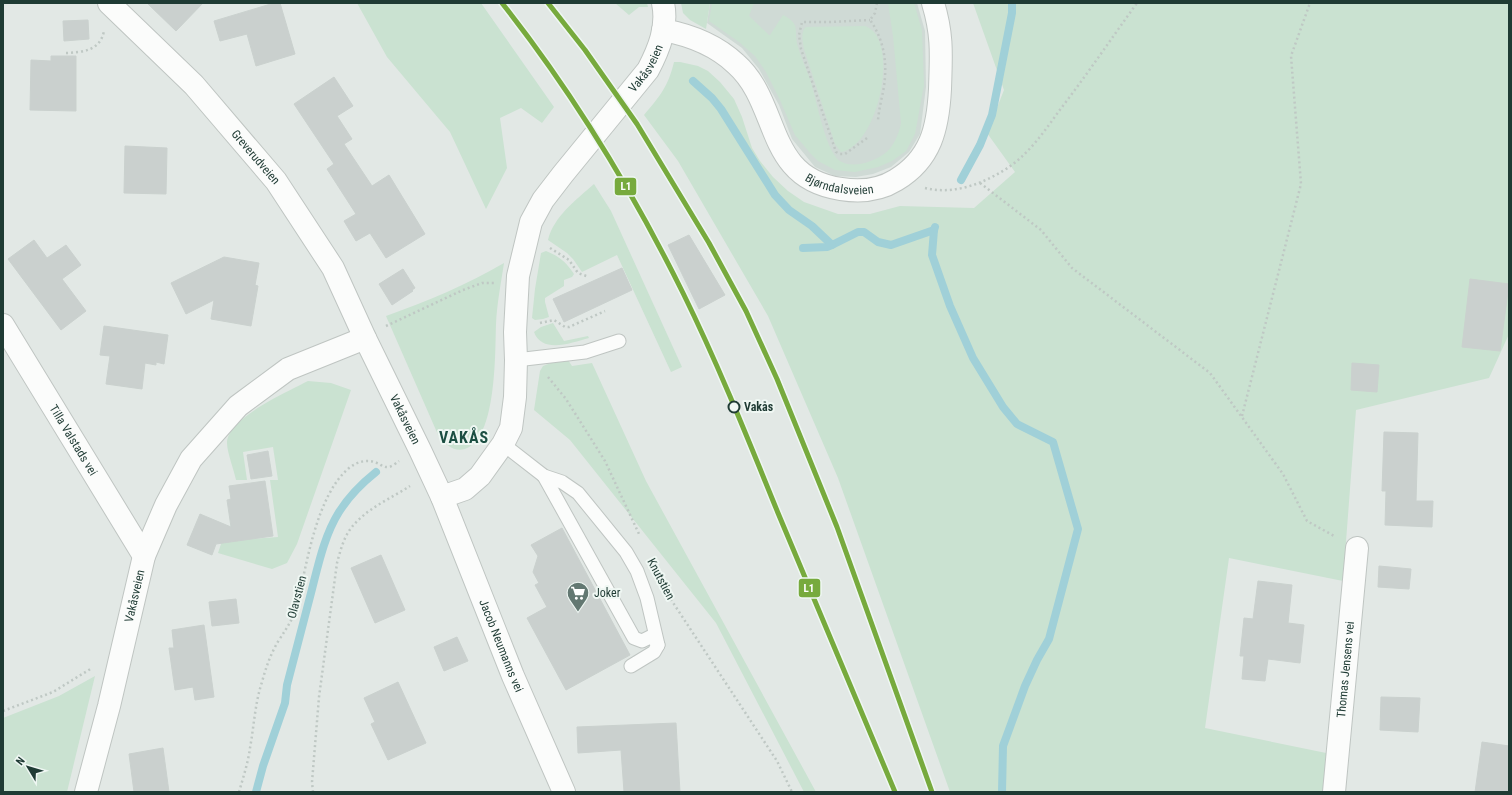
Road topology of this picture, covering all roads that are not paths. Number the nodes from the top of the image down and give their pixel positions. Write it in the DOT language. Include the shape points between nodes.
graph roads {
  1 [pos="663,3"];
  2 [pos="933,3"];
  3 [pos="113,7"];
  4 [pos="663,30"];
  5 [pos="3,325"];
  6 [pos="365,338"];
  7 [pos="619,341"];
  8 [pos="516,360"];
  9 [pos="503,444"];
  10 [pos="544,476"];
  11 [pos="442,497"];
  12 [pos="1358,548"];
  13 [pos="144,556"];
  14 [pos="658,645"];
  15 [pos="631,666"];
  16 [pos="86,792"];
  17 [pos="564,792"];
  18 [pos="1334,792"];
  1 -- 4 [label="street, Vakåsveien"];
  2 -- 4 [label="street, Bjørndalsveien" via="942,46 936,126 920,160 904,175 876,189 853,191 829,188 811,180 794,167 779,145 754,83 737,64 715,48 688,36"];
  3 -- 6 [label="street, Greverudveien" via="194,85 276,181 333,268"];
  4 -- 8 [label="street, Vakåsveien" via="657,52 648,70 563,174 531,222 518,276"];
  5 -- 13 [label="street, Tilla Valstads vei"];
  6 -- 11 [label="street, Vakåsveien"];
  6 -- 13 [label="street, Vakåsveien" via="288,369 238,406 191,459 166,505"];
  7 -- 8 [label="lane" via="584,352"];
  8 -- 9 [label="street, Vakåsveien" via="511,428"];
  9 -- 10 [label="lane"];
  9 -- 11 [label="street, Vakåsveien" via="480,476 464,489"];
  10 -- 14 [label="lane" via="562,482 578,493 626,552 637,571 647,598"];
  10 -- 14 [label="lane" via="634,638 642,641 652,636"];
  11 -- 17 [label="street, Jacob Neumanns vei" via="513,676"];
  12 -- 18 [label="street, Thomas Jensens vei"];
  13 -- 16 [label="street, Vakåsveien"];
  14 -- 15 [label="lane" via="654,652"];
}
